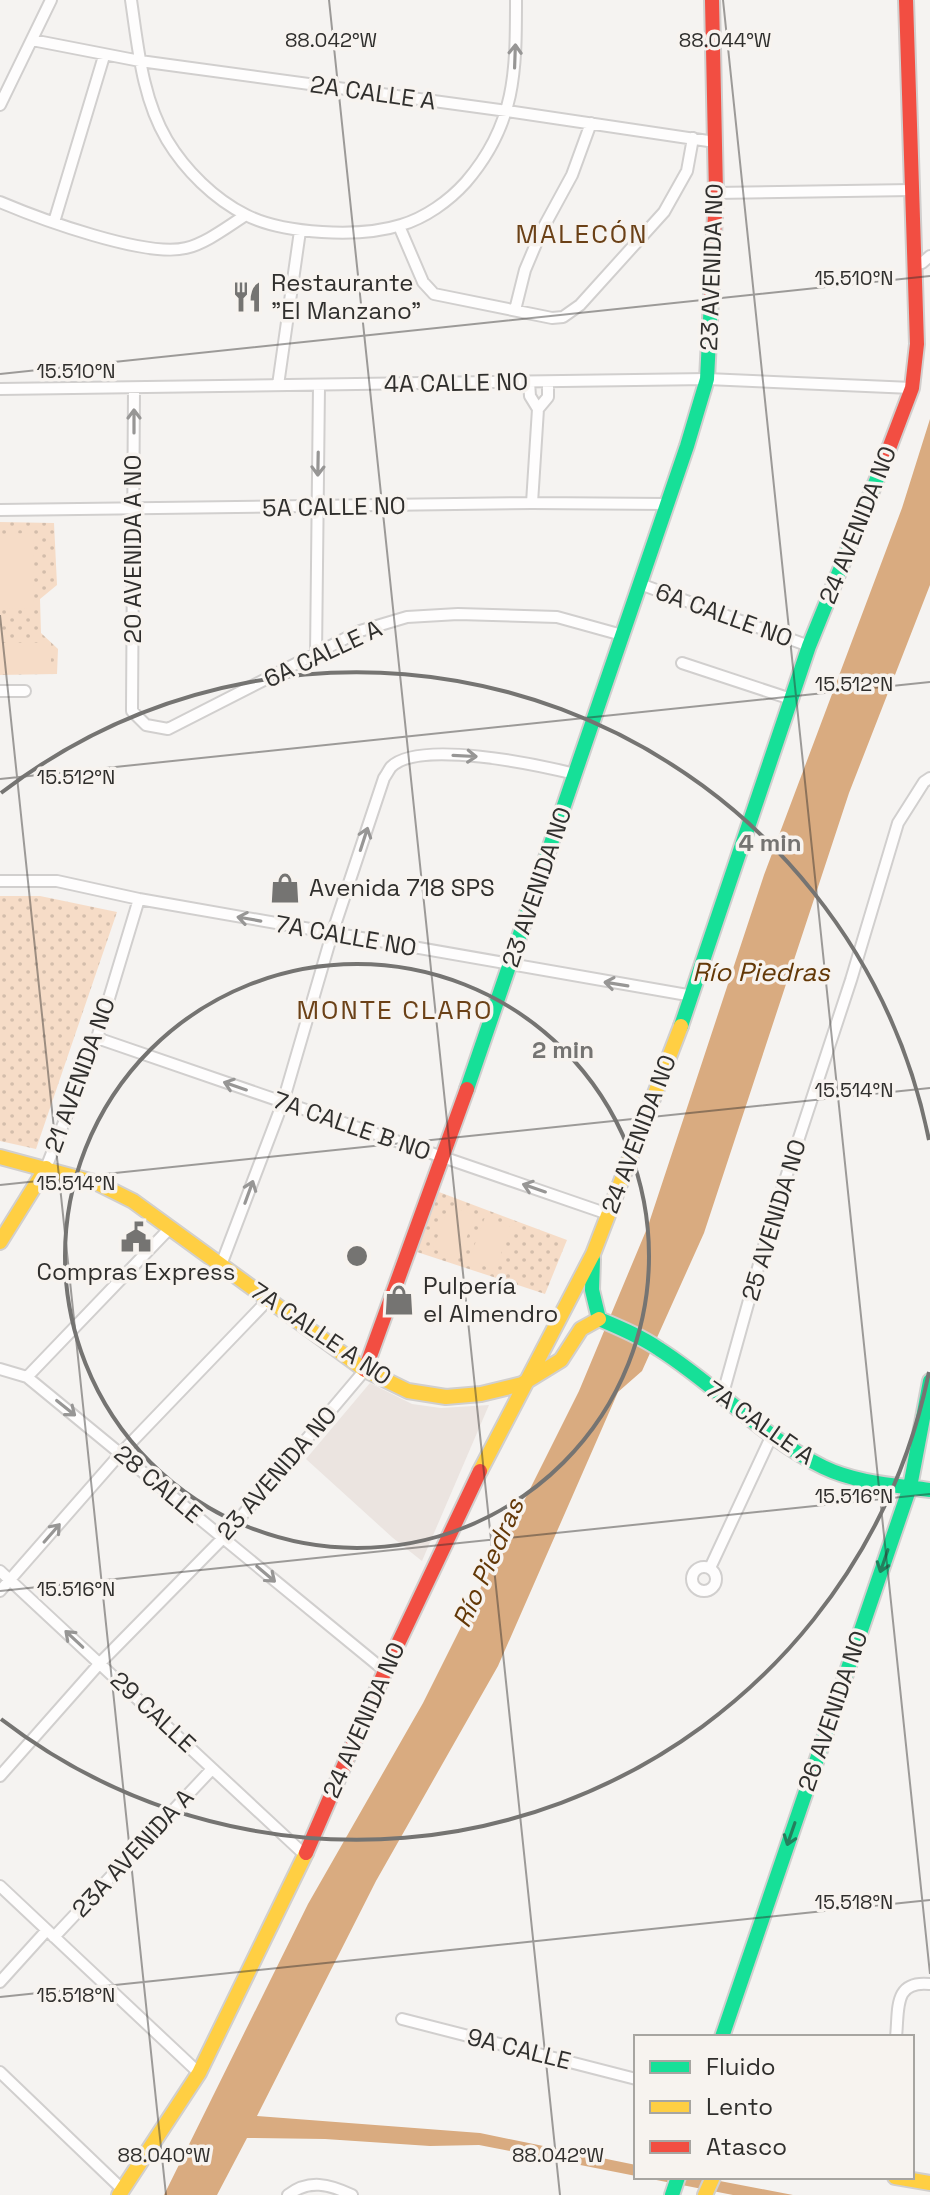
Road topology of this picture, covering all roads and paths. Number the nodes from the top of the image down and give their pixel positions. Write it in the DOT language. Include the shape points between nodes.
graph roads {
  1 [pos="51,0"];
  2 [pos="131,0"];
  3 [pos="516,0"];
  4 [pos="712,0"];
  5 [pos="906,0"];
  6 [pos="32,40"];
  7 [pos="104,56"];
  8 [pos="140,61"];
  9 [pos="0,105"];
  10 [pos="507,111"];
  11 [pos="591,123"];
  12 [pos="693,138"];
  13 [pos="715,142"];
  14 [pos="912,190"];
  15 [pos="716,193"];
  16 [pos="0,202"];
  17 [pos="246,215"];
  18 [pos="54,222"];
  19 [pos="399,226"];
  20 [pos="300,231"];
  21 [pos="930,256"];
  22 [pos="915,264"];
  23 [pos="515,310"];
  24 [pos="707,379"];
  25 [pos="529,382"];
  26 [pos="548,382"];
  27 [pos="278,385"];
  28 [pos="319,386"];
  29 [pos="134,388"];
  30 [pos="912,388"];
  31 [pos="0,389"];
  32 [pos="538,409"];
  33 [pos="532,503"];
  34 [pos="667,504"];
  35 [pos="317,507"];
  36 [pos="0,510"];
  37 [pos="133,510"];
  38 [pos="640,584"];
  39 [pos="622,635"];
  40 [pos="809,646"];
  41 [pos="316,655"];
  42 [pos="682,663"];
  43 [pos="0,691"];
  44 [pos="25,691"];
  45 [pos="791,699"];
  46 [pos="132,711"];
  47 [pos="575,774"];
  48 [pos="930,778"];
  49 [pos="0,881"];
  50 [pos="139,899"];
  51 [pos="332,934"];
  52 [pos="510,966"];
  53 [pos="693,996"];
  54 [pos="97,1038"];
  55 [pos="283,1102"];
  56 [pos="0,1157"];
  57 [pos="444,1157"];
  58 [pos="46,1168"];
  59 [pos="608,1214"];
  60 [pos="170,1228"];
  61 [pos="0,1242"];
  62 [pos="593,1254"];
  63 [pos="221,1265"];
  64 [pos="268,1300"];
  65 [pos="602,1320"];
  66 [pos="0,1369"];
  67 [pos="365,1370"];
  68 [pos="27,1377"];
  69 [pos="930,1381"];
  70 [pos="522,1384"];
  71 [pos="722,1397"];
  72 [pos="772,1435"];
  73 [pos="121,1453"];
  74 [pos="910,1487"];
  75 [pos="930,1490"];
  76 [pos="223,1538"];
  77 [pos="710,1568"];
  78 [pos="0,1571"];
  79 [pos="10,1580"];
  80 [pos="0,1591"];
  81 [pos="100,1663"];
  82 [pos="385,1671"];
  83 [pos="212,1769"];
  84 [pos="0,1776"];
  85 [pos="305,1855"];
  86 [pos="0,1886"];
  87 [pos="51,1934"];
  88 [pos="0,1982"];
  89 [pos="930,1984"];
  90 [pos="402,2019"];
  91 [pos="723,2035"];
  92 [pos="896,2035"];
  93 [pos="0,2072"];
  94 [pos="199,2073"];
  95 [pos="634,2078"];
  96 [pos="907,2179"];
  97 [pos="930,2183"];
  98 [pos="121,2192"];
  99 [pos="288,2195"];
  100 [pos="352,2195"];
  1 -- 6 [label="street"];
  2 -- 8 [label="street"];
  10 -- 3 [label="street, one-way" via="516,61"];
  4 -- 13 [label="street, 23 AVENIDA NO"];
  5 -- 14 [label="street, 24 AVENIDA NO"];
  6 -- 7 [label="street, 2A CALLE A"];
  6 -- 9 [label="street"];
  7 -- 8 [label="street, 2A CALLE A"];
  7 -- 18 [label="street"];
  8 -- 10 [label="street, 2A CALLE A"];
  8 -- 17 [label="street" via="167,140 191,172"];
  10 -- 11 [label="street, 2A CALLE A"];
  10 -- 19 [label="street" via="465,182 432,211"];
  11 -- 12 [label="street, 2A CALLE A"];
  11 -- 23 [label="street" via="525,270"];
  12 -- 13 [label="street, 2A CALLE A"];
  12 -- 23 [label="street" via="679,190 580,305 563,317"];
  13 -- 15 [label="street, 23 AVENIDA NO"];
  14 -- 15 [label="street"];
  14 -- 22 [label="street, 24 AVENIDA NO"];
  15 -- 24 [label="street, 23 AVENIDA NO"];
  16 -- 18 [label="street"];
  17 -- 18 [label="street" via="188,248 166,251"];
  17 -- 20 [label="street"];
  19 -- 20 [label="street"];
  19 -- 23 [label="street" via="429,290 441,297"];
  20 -- 27 [label="street"];
  21 -- 22 [label="street"];
  22 -- 30 [label="street, 24 AVENIDA NO"];
  24 -- 26 [label="street, 4A CALLE NO"];
  24 -- 30 [label="street, 4A CALLE NO"];
  24 -- 34 [label="street, 23 AVENIDA NO"];
  25 -- 26 [label="street, 4A CALLE NO"];
  25 -- 28 [label="street, 4A CALLE NO"];
  25 -- 32 [label="street"];
  26 -- 32 [label="street" via="548,397"];
  27 -- 28 [label="street, 4A CALLE NO"];
  27 -- 29 [label="street, 4A CALLE NO"];
  28 -- 35 [label="street, one-way"];
  29 -- 31 [label="street, 4A CALLE NO"];
  37 -- 29 [label="street, 20 AVENIDA A NO, one-way"];
  30 -- 40 [label="street, 24 AVENIDA NO"];
  32 -- 33 [label="street"];
  33 -- 34 [label="street, 5A CALLE NO"];
  33 -- 35 [label="street, 5A CALLE NO"];
  34 -- 38 [label="street, 23 AVENIDA NO"];
  35 -- 37 [label="street, 5A CALLE NO"];
  35 -- 41 [label="street"];
  36 -- 37 [label="street, 5A CALLE NO"];
  37 -- 46 [label="street, 20 AVENIDA A NO"];
  38 -- 39 [label="street, 23 AVENIDA NO"];
  38 -- 40 [label="street, 6A CALLE NO"];
  39 -- 41 [label="street, 6A CALLE A" via="557,617 407,617 360,631"];
  39 -- 47 [label="street, 23 AVENIDA NO"];
  40 -- 45 [label="street, 24 AVENIDA NO"];
  41 -- 46 [label="street, 6A CALLE A" via="168,729 146,725"];
  42 -- 45 [label="street"];
  43 -- 44 [label="street"];
  45 -- 53 [label="street, 24 AVENIDA NO"];
  51 -- 47 [label="street, one-way" via="390,768 414,757 452,755"];
  47 -- 52 [label="street, 23 AVENIDA NO"];
  48 -- 71 [label="street, 25 AVENIDA NO" via="898,823 768,1232"];
  49 -- 50 [label="street, 7A CALLE NO" via="57,881"];
  51 -- 50 [label="street, 7A CALLE NO, one-way"];
  50 -- 54 [label="street, 21 AVENIDA NO"];
  51 -- 52 [label="street, 7A CALLE NO"];
  51 -- 55 [label="street"];
  53 -- 52 [label="street, 7A CALLE NO, one-way"];
  52 -- 57 [label="street, 23 AVENIDA NO"];
  53 -- 59 [label="street, 24 AVENIDA NO"];
  55 -- 54 [label="street, 7A CALLE B NO, one-way"];
  54 -- 58 [label="street, 21 AVENIDA NO"];
  55 -- 57 [label="street, 7A CALLE B NO"];
  63 -- 55 [label="street, one-way"];
  56 -- 58 [label="street, 7A CALLE A NO"];
  59 -- 57 [label="street, 7A CALLE B NO, one-way"];
  57 -- 67 [label="street, 23 AVENIDA NO"];
  58 -- 60 [label="street, 7A CALLE A NO" via="97,1183"];
  58 -- 61 [label="street, 21 AVENIDA NO"];
  59 -- 62 [label="street, 24 AVENIDA NO"];
  60 -- 63 [label="street, 7A CALLE A NO"];
  60 -- 68 [label="street"];
  62 -- 65 [label="street" via="592,1290"];
  62 -- 70 [label="street, 24 AVENIDA NO"];
  63 -- 64 [label="street, 7A CALLE A NO"];
  64 -- 67 [label="street, 7A CALLE A NO"];
  64 -- 73 [label="street"];
  65 -- 70 [label="street, 7A CALLE A NO" via="581,1329 561,1360"];
  65 -- 71 [label="street, 7A CALLE A" via="658,1348"];
  66 -- 68 [label="street, 28 CALLE"];
  67 -- 70 [label="street, 7A CALLE A NO" via="408,1391 446,1397"];
  67 -- 76 [label="street, 23 AVENIDA NO"];
  68 -- 73 [label="street, 28 CALLE, one-way"];
  69 -- 74 [label="street, 26 AVENIDA NO"];
  70 -- 82 [label="street, 24 AVENIDA NO"];
  71 -- 72 [label="street, 7A CALLE A"];
  72 -- 74 [label="street, 7A CALLE A" via="846,1476"];
  72 -- 77 [label="street"];
  73 -- 76 [label="street, 28 CALLE"];
  79 -- 73 [label="street, one-way"];
  74 -- 75 [label="street, 7A CALLE A"];
  74 -- 91 [label="street, 26 AVENIDA NO, one-way"];
  76 -- 81 [label="street, 23 AVENIDA NO"];
  76 -- 82 [label="street, 28 CALLE, one-way"];
  78 -- 79 [label="street, 29 CALLE"];
  79 -- 80 [label="street"];
  81 -- 79 [label="street, 29 CALLE, one-way"];
  81 -- 83 [label="street, 29 CALLE"];
  81 -- 84 [label="street, 23 AVENIDA NO"];
  82 -- 85 [label="street, 24 AVENIDA NO"];
  83 -- 85 [label="street, 29 CALLE"];
  83 -- 87 [label="street, 23A AVENIDA A"];
  85 -- 94 [label="street, 24 AVENIDA NO"];
  86 -- 87 [label="street"];
  87 -- 88 [label="street, 23A AVENIDA A"];
  87 -- 94 [label="street"];
  89 -- 92 [label="street" via="906,1986"];
  90 -- 95 [label="street, 9A CALLE"];
  93 -- 98 [label="street"];
  94 -- 98 [label="street, 24 AVENIDA NO"];
  96 -- 97 [label="street"];
  99 -- 100 [label="street" via="300,2186 330,2184"];
}
